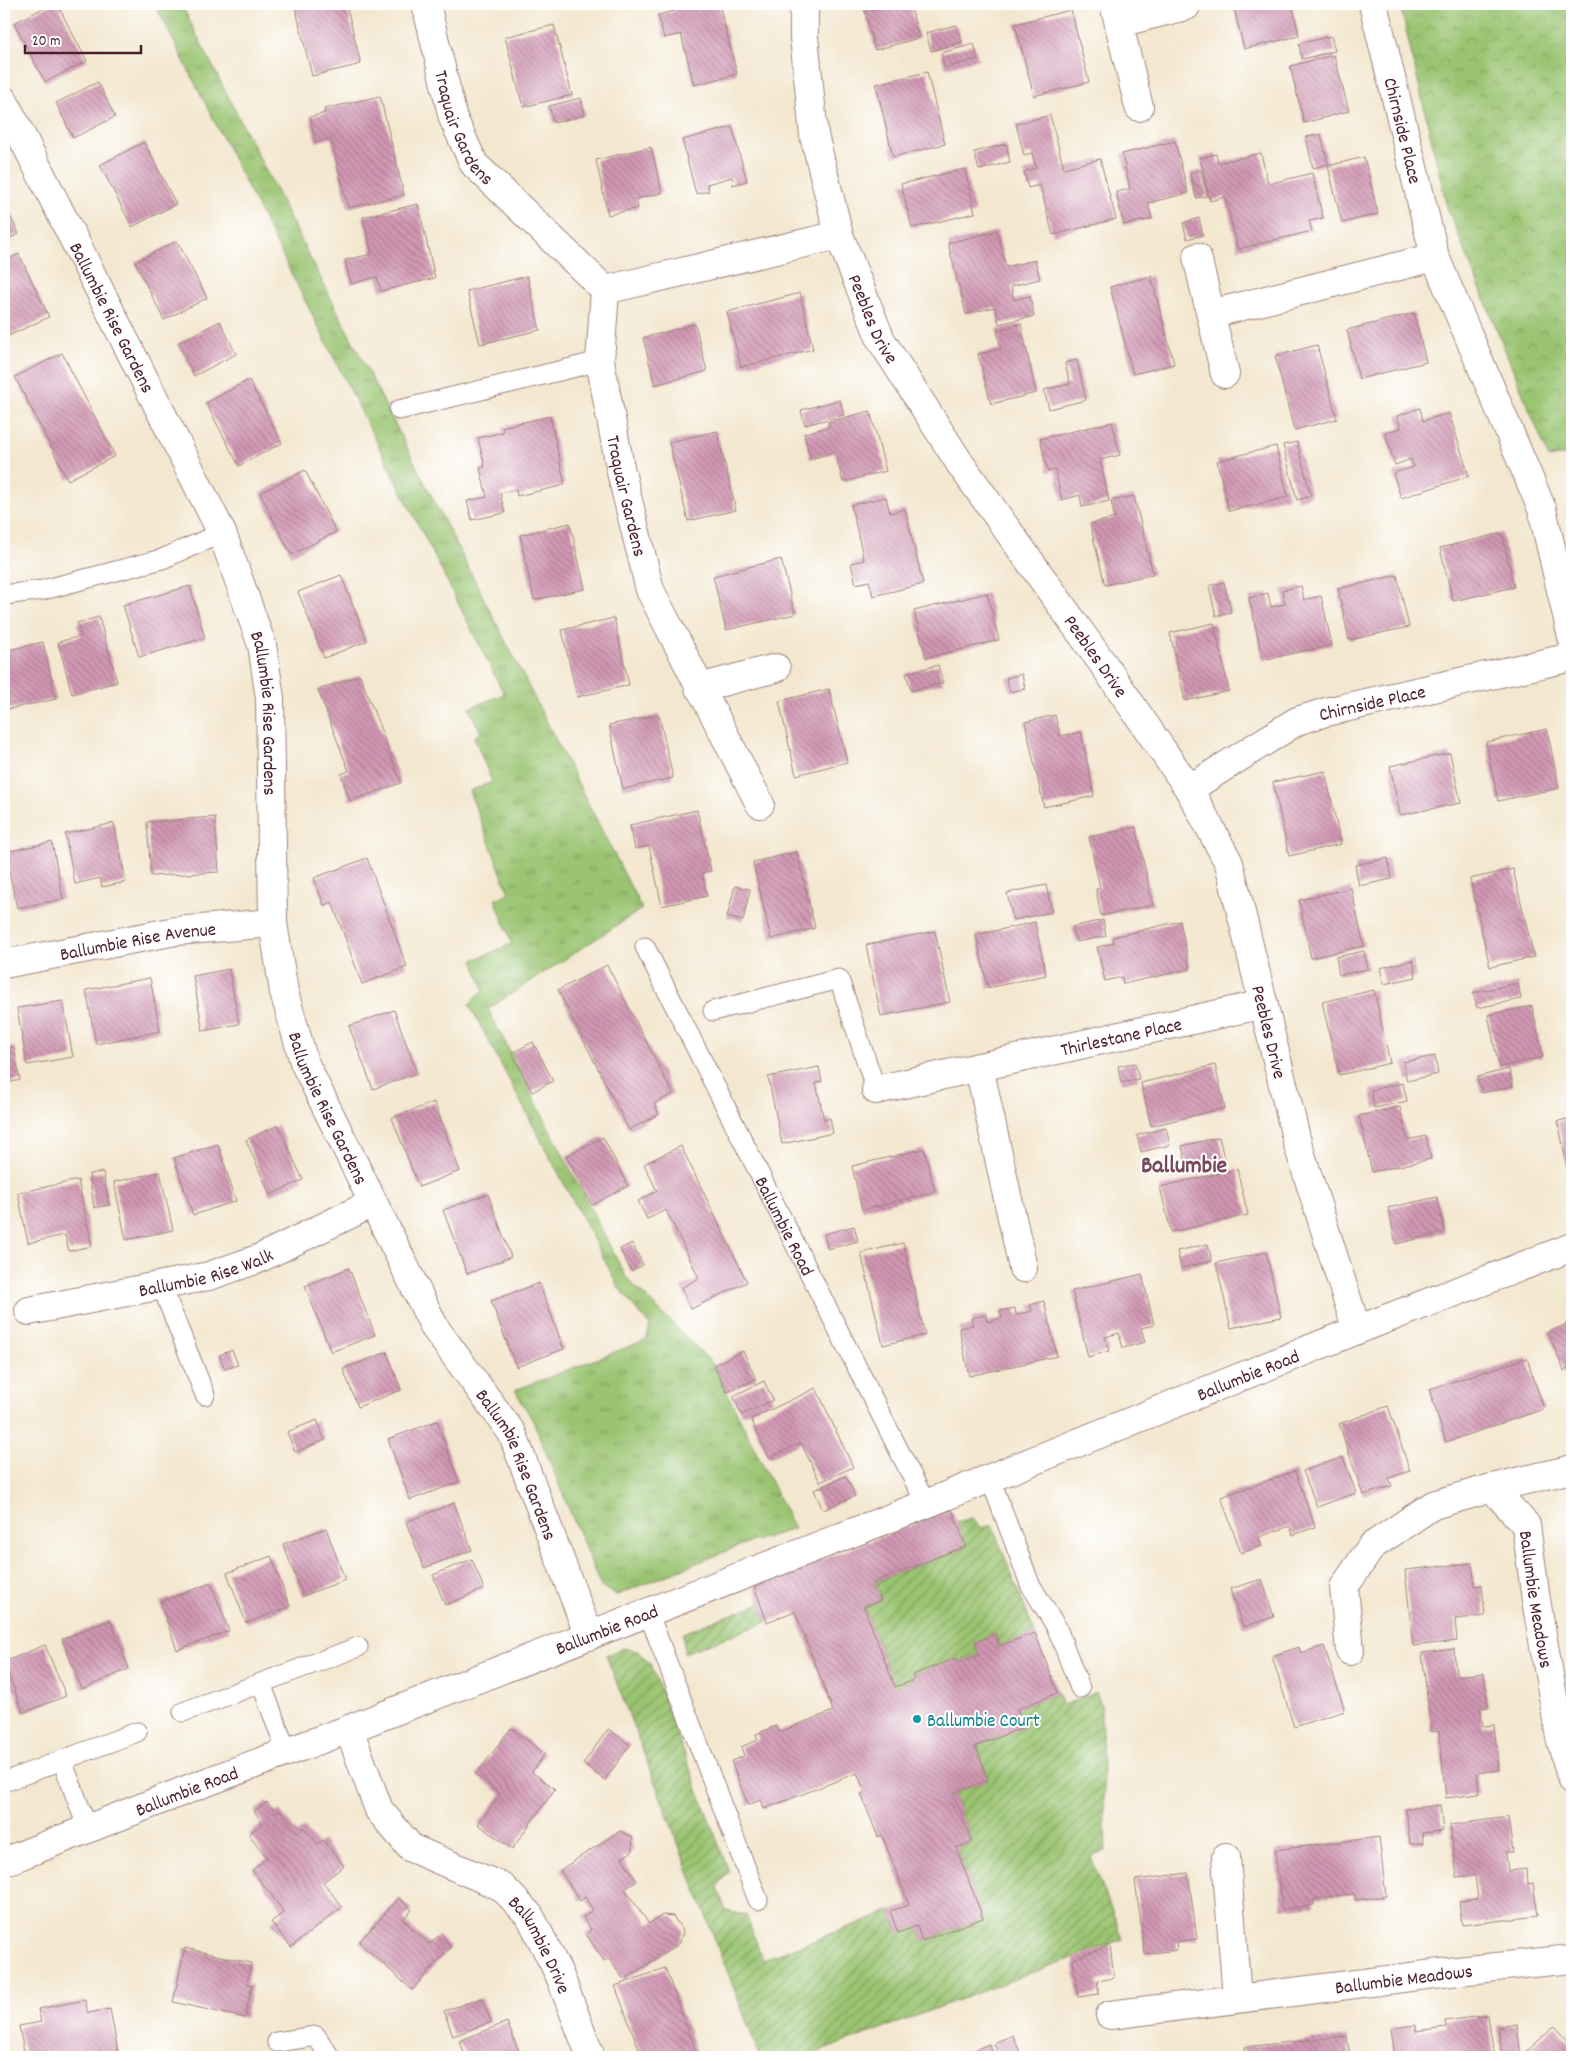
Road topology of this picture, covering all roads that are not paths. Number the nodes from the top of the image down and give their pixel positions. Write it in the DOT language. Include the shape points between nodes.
graph roads {
  1 [pos="426,4"];
  2 [pos="804,4"];
  3 [pos="1373,4"];
  4 [pos="1186,6"];
  5 [pos="1116,14"];
  6 [pos="4,101"];
  7 [pos="1140,107"];
  8 [pos="840,235"];
  9 [pos="1436,256"];
  10 [pos="1197,257"];
  11 [pos="605,290"];
  12 [pos="1211,314"];
  13 [pos="600,362"];
  14 [pos="1225,374"];
  15 [pos="399,410"];
  16 [pos="222,533"];
  17 [pos="4,595"];
  18 [pos="1572,637"];
  19 [pos="1572,657"];
  20 [pos="776,668"];
  21 [pos="699,688"];
  22 [pos="1189,789"];
  23 [pos="760,804"];
  24 [pos="273,923"];
  25 [pos="645,947"];
  26 [pos="4,964"];
  27 [pos="1264,1004"];
  28 [pos="713,1011"];
  29 [pos="979,1067"];
  30 [pos="876,1090"];
  31 [pos="372,1203"];
  32 [pos="1572,1247"];
  33 [pos="1023,1268"];
  34 [pos="162,1286"];
  35 [pos="29,1311"];
  36 [pos="1358,1330"];
  37 [pos="205,1395"];
  38 [pos="1572,1468"];
  39 [pos="990,1478"];
  40 [pos="1492,1488"];
  41 [pos="926,1504"];
  42 [pos="648,1612"];
  43 [pos="588,1636"];
  44 [pos="358,1647"];
  45 [pos="1350,1651"];
  46 [pos="261,1683"];
  47 [pos="1080,1688"];
  48 [pos="182,1712"];
  49 [pos="349,1729"];
  50 [pos="137,1732"];
  51 [pos="287,1753"];
  52 [pos="62,1760"];
  53 [pos="1572,1780"];
  54 [pos="4,1782"];
  55 [pos="88,1829"];
  56 [pos="1226,1857"];
  57 [pos="4,1862"];
  58 [pos="758,1900"];
  59 [pos="1572,1959"];
  60 [pos="1237,1998"];
  61 [pos="1110,2015"];
  62 [pos="277,2042"];
  63 [pos="330,2057"];
  64 [pos="591,2057"];
  1 -- 11 [label="street, Traquair Gardens" via="453,118 474,164"];
  2 -- 8 [label="street, Peebles Drive" via="804,37 814,134"];
  3 -- 9 [label="street, Chirnside Place"];
  4 -- 5 [label="street"];
  5 -- 7 [label="street"];
  6 -- 16 [label="street, Ballumbie Rise Gardens"];
  8 -- 11 [label="street"];
  8 -- 22 [label="street, Peebles Drive" via="881,340 961,465"];
  9 -- 12 [label="street"];
  9 -- 18 [label="street, Chirnside Place" via="1542,509"];
  10 -- 12 [label="street"];
  11 -- 13 [label="street, Traquair Gardens"];
  12 -- 14 [label="street"];
  13 -- 15 [label="lane"];
  13 -- 21 [label="street, Traquair Gardens" via="620,472 650,590"];
  16 -- 17 [label="lane" via="162,559 43,590"];
  16 -- 24 [label="street, Ballumbie Rise Gardens" via="262,645 270,698"];
  19 -- 22 [label="street, Chirnside Place" via="1297,721"];
  20 -- 21 [label="street"];
  21 -- 23 [label="street, Traquair Gardens"];
  22 -- 27 [label="street, Peebles Drive" via="1230,863"];
  24 -- 26 [label="street, Ballumbie Rise Avenue" via="176,931"];
  24 -- 31 [label="street, Ballumbie Rise Gardens" via="284,992 304,1062"];
  25 -- 41 [label="lane, Ballumbie Road"];
  27 -- 29 [label="street, Thirlestane Place"];
  27 -- 36 [label="street, Peebles Drive" via="1297,1142"];
  28 -- 30 [label="lane, Thirlestane Place" via="839,979"];
  29 -- 30 [label="street, Thirlestane Place"];
  29 -- 33 [label="street"];
  31 -- 34 [label="street, Ballumbie Rise Walk" via="258,1259 209,1276"];
  31 -- 43 [label="street, Ballumbie Rise Gardens" via="435,1328 512,1433"];
  32 -- 36 [label="street, Ballumbie Road"];
  34 -- 35 [label="street, Ballumbie Rise Walk"];
  34 -- 37 [label="lane"];
  36 -- 39 [label="street, Ballumbie Road"];
  38 -- 40 [label="street"];
  39 -- 41 [label="street, Ballumbie Road"];
  39 -- 47 [label="lane" via="1030,1584 1057,1628"];
  40 -- 45 [label="street" via="1433,1505 1372,1546 1344,1587"];
  40 -- 53 [label="street, Ballumbie Meadows" via="1526,1525 1560,1737"];
  41 -- 42 [label="street, Ballumbie Road"];
  42 -- 43 [label="street, Ballumbie Road"];
  42 -- 58 [label="lane"];
  43 -- 49 [label="street, Ballumbie Road"];
  44 -- 46 [label="lane"];
  46 -- 48 [label="lane"];
  46 -- 51 [label="lane"];
  49 -- 51 [label="street, Ballumbie Road"];
  49 -- 64 [label="street, Ballumbie Drive" via="379,1810 410,1848 502,1886 530,1916 559,1974"];
  50 -- 52 [label="lane"];
  51 -- 55 [label="street, Ballumbie Road"];
  52 -- 54 [label="lane"];
  52 -- 55 [label="lane"];
  55 -- 57 [label="street, Ballumbie Road"];
  56 -- 60 [label="street"];
  59 -- 60 [label="street, Ballumbie Meadows"];
  60 -- 61 [label="street, Ballumbie Meadows"];
  62 -- 63 [label="lane" via="316,2036"];
}
